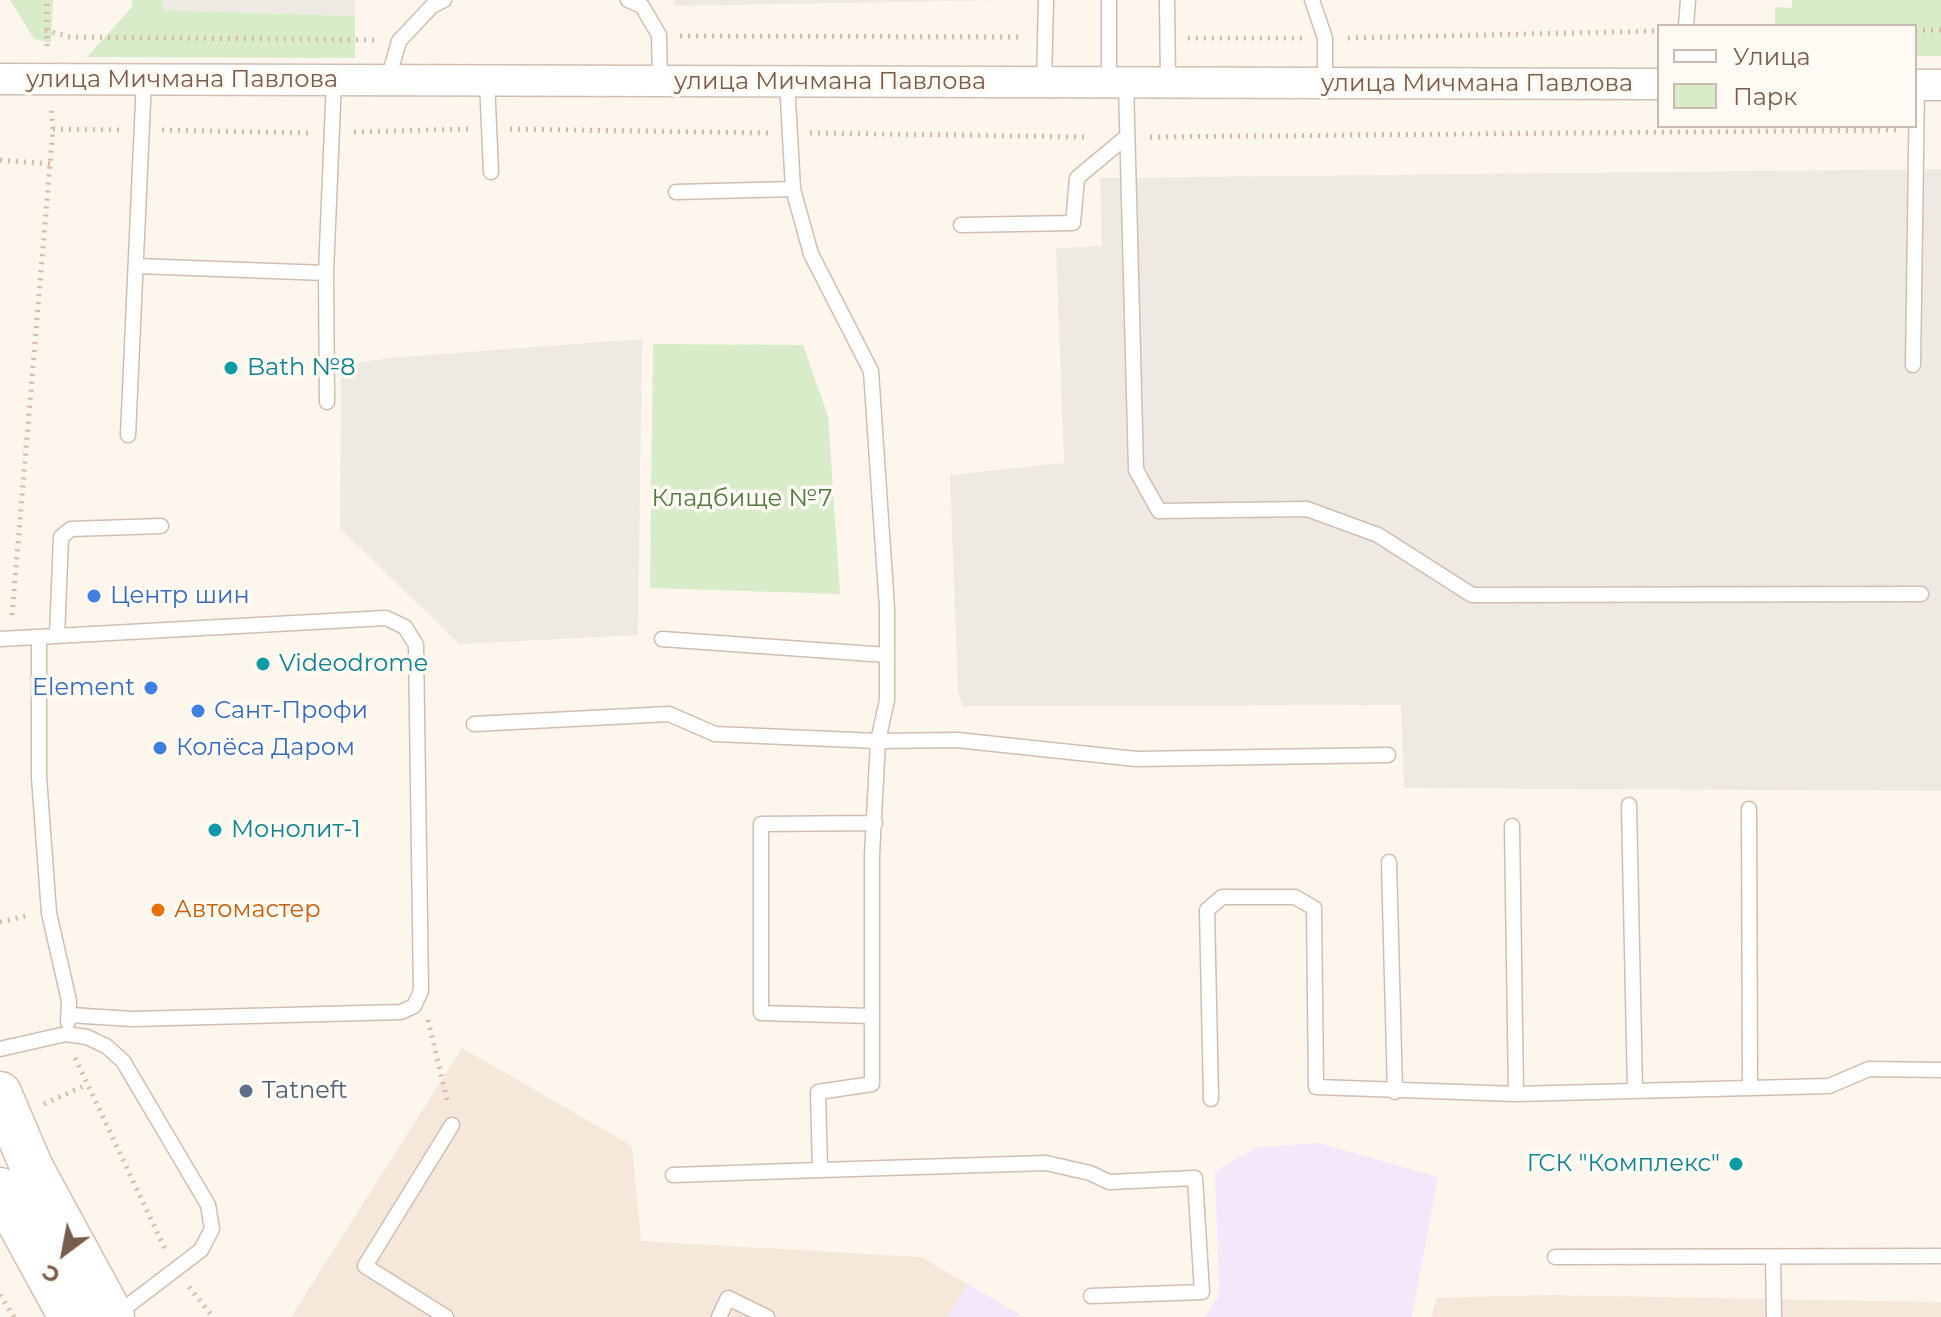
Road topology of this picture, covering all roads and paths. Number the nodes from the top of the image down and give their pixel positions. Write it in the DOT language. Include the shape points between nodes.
graph roads {
  1 [pos="47,0"];
  2 [pos="444,0"];
  3 [pos="628,0"];
  4 [pos="1046,0"];
  5 [pos="1109,0"];
  6 [pos="1312,0"];
  7 [pos="1688,0"];
  8 [pos="1167,1"];
  9 [pos="1686,24"];
  10 [pos="45,30"];
  11 [pos="1917,30"];
  12 [pos="1941,30"];
  13 [pos="399,41"];
  14 [pos="47,46"];
  15 [pos="0,79"];
  16 [pos="144,80"];
  17 [pos="334,80"];
  18 [pos="388,80"];
  19 [pos="487,81"];
  20 [pos="660,81"];
  21 [pos="787,82"];
  22 [pos="1044,82"];
  23 [pos="1118,82"];
  24 [pos="1168,83"];
  25 [pos="1325,83"];
  26 [pos="1657,84"];
  27 [pos="1924,85"];
  28 [pos="1917,124"];
  29 [pos="489,129"];
  30 [pos="1916,129"];
  31 [pos="143,130"];
  32 [pos="331,133"];
  33 [pos="791,133"];
  34 [pos="1126,137"];
  35 [pos="0,160"];
  36 [pos="50,164"];
  37 [pos="491,172"];
  38 [pos="793,189"];
  39 [pos="676,192"];
  40 [pos="961,225"];
  41 [pos="137,266"];
  42 [pos="326,273"];
  43 [pos="1913,365"];
  44 [pos="327,402"];
  45 [pos="128,435"];
  46 [pos="161,526"];
  47 [pos="1921,594"];
  48 [pos="12,620"];
  49 [pos="57,636"];
  50 [pos="39,637"];
  51 [pos="0,639"];
  52 [pos="662,639"];
  53 [pos="887,655"];
  54 [pos="474,724"];
  55 [pos="878,741"];
  56 [pos="1388,755"];
  57 [pos="1629,805"];
  58 [pos="1749,809"];
  59 [pos="875,823"];
  60 [pos="1512,826"];
  61 [pos="1389,862"];
  62 [pos="421,991"];
  63 [pos="70,1015"];
  64 [pos="872,1016"];
  65 [pos="66,1034"];
  66 [pos="0,1049"];
  67 [pos="72,1051"];
  68 [pos="1941,1070"];
  69 [pos="86,1085"];
  70 [pos="1750,1088"];
  71 [pos="1635,1091"];
  72 [pos="1395,1092"];
  73 [pos="1516,1094"];
  74 [pos="1211,1099"];
  75 [pos="16,1101"];
  76 [pos="452,1125"];
  77 [pos="820,1170"];
  78 [pos="673,1175"];
  79 [pos="0,1189"];
  80 [pos="165,1249"];
  81 [pos="1941,1256"];
  82 [pos="1555,1257"];
  83 [pos="1773,1258"];
  84 [pos="185,1281"];
  85 [pos="0,1295"];
  86 [pos="1091,1296"];
  87 [pos="14,1317"];
  88 [pos="70,1317"];
  89 [pos="114,1317"];
  90 [pos="213,1317"];
  91 [pos="446,1317"];
  92 [pos="719,1317"];
  93 [pos="767,1317"];
  94 [pos="1774,1317"];
  1 -- 10 [label="path"];
  2 -- 13 [label="lane"];
  3 -- 20 [label="lane" via="642,6 659,35"];
  4 -- 22 [label="lane"];
  5 -- 23 [label="lane"];
  6 -- 25 [label="lane" via="1325,38"];
  7 -- 9 [label="lane"];
  8 -- 24 [label="lane"];
  10 -- 13 [label="path" via="70,37"];
  10 -- 14 [label="path"];
  11 -- 12 [label="path"];
  13 -- 18 [label="lane"];
  15 -- 16 [label="street, улица Мичмана Павлова"];
  16 -- 17 [label="street, улица Мичмана Павлова"];
  16 -- 31 [label="lane"];
  17 -- 18 [label="street, улица Мичмана Павлова"];
  17 -- 32 [label="lane"];
  18 -- 19 [label="street, улица Мичмана Павлова"];
  19 -- 20 [label="street, улица Мичмана Павлова"];
  19 -- 29 [label="lane"];
  20 -- 21 [label="street, улица Мичмана Павлова"];
  21 -- 22 [label="street, улица Мичмана Павлова"];
  21 -- 33 [label="lane"];
  22 -- 23 [label="street, улица Мичмана Павлова"];
  23 -- 24 [label="street, улица Мичмана Павлова"];
  23 -- 34 [label="lane"];
  24 -- 25 [label="street, улица Мичмана Павлова"];
  25 -- 26 [label="street, улица Мичмана Павлова"];
  27 -- 28 [label="lane"];
  29 -- 32 [label="path"];
  29 -- 33 [label="path"];
  29 -- 37 [label="lane"];
  30 -- 34 [label="path"];
  30 -- 43 [label="lane"];
  31 -- 32 [label="path"];
  31 -- 36 [label="path" via="53,129"];
  31 -- 41 [label="lane"];
  32 -- 42 [label="lane"];
  33 -- 34 [label="path"];
  33 -- 38 [label="lane"];
  34 -- 40 [label="lane" via="1077,178 1073,223"];
  34 -- 47 [label="lane" via="1136,470 1159,511 1307,509 1378,535 1472,595"];
  35 -- 36 [label="path"];
  36 -- 48 [label="path"];
  38 -- 39 [label="lane"];
  38 -- 53 [label="lane" via="811,254 871,371"];
  41 -- 42 [label="lane"];
  41 -- 45 [label="lane"];
  42 -- 44 [label="lane"];
  46 -- 49 [label="lane" via="71,529 61,537"];
  49 -- 50 [label="lane"];
  49 -- 62 [label="lane" via="386,618 405,627 416,645"];
  50 -- 51 [label="lane"];
  50 -- 63 [label="lane" via="39,777 49,913"];
  52 -- 53 [label="lane"];
  53 -- 55 [label="lane" via="887,700"];
  54 -- 55 [label="lane" via="669,714 715,734"];
  55 -- 56 [label="lane" via="957,740 1136,759"];
  55 -- 59 [label="lane"];
  57 -- 71 [label="lane"];
  58 -- 70 [label="lane"];
  59 -- 64 [label="lane"];
  59 -- 64 [label="lane" via="761,824 761,1013"];
  60 -- 73 [label="lane"];
  61 -- 72 [label="lane"];
  62 -- 63 [label="lane" via="414,1006 401,1012 132,1019"];
  62 -- 76 [label="path"];
  63 -- 65 [label="lane"];
  64 -- 77 [label="lane" via="872,1084 818,1092"];
  65 -- 66 [label="lane"];
  65 -- 89 [label="lane" via="106,1046 123,1061 208,1205 212,1229 201,1250"];
  67 -- 69 [label="path"];
  68 -- 70 [label="lane" via="1869,1069 1829,1086"];
  69 -- 75 [label="path"];
  69 -- 80 [label="path"];
  70 -- 71 [label="lane"];
  71 -- 73 [label="lane"];
  72 -- 73 [label="lane"];
  72 -- 74 [label="lane" via="1316,1087 1314,908 1295,897 1222,897 1207,910"];
  75 -- 89 [label="main road" via="32,1168"];
  76 -- 91 [label="lane" via="365,1266"];
  77 -- 78 [label="lane"];
  77 -- 86 [label="lane" via="1046,1163 1109,1182 1195,1178 1202,1292"];
  79 -- 88 [label="main road"];
  81 -- 83 [label="lane"];
  82 -- 83 [label="lane"];
  83 -- 94 [label="lane"];
  84 -- 90 [label="path"];
  85 -- 87 [label="path"];
  92 -- 93 [label="lane" via="728,1298"];
}
